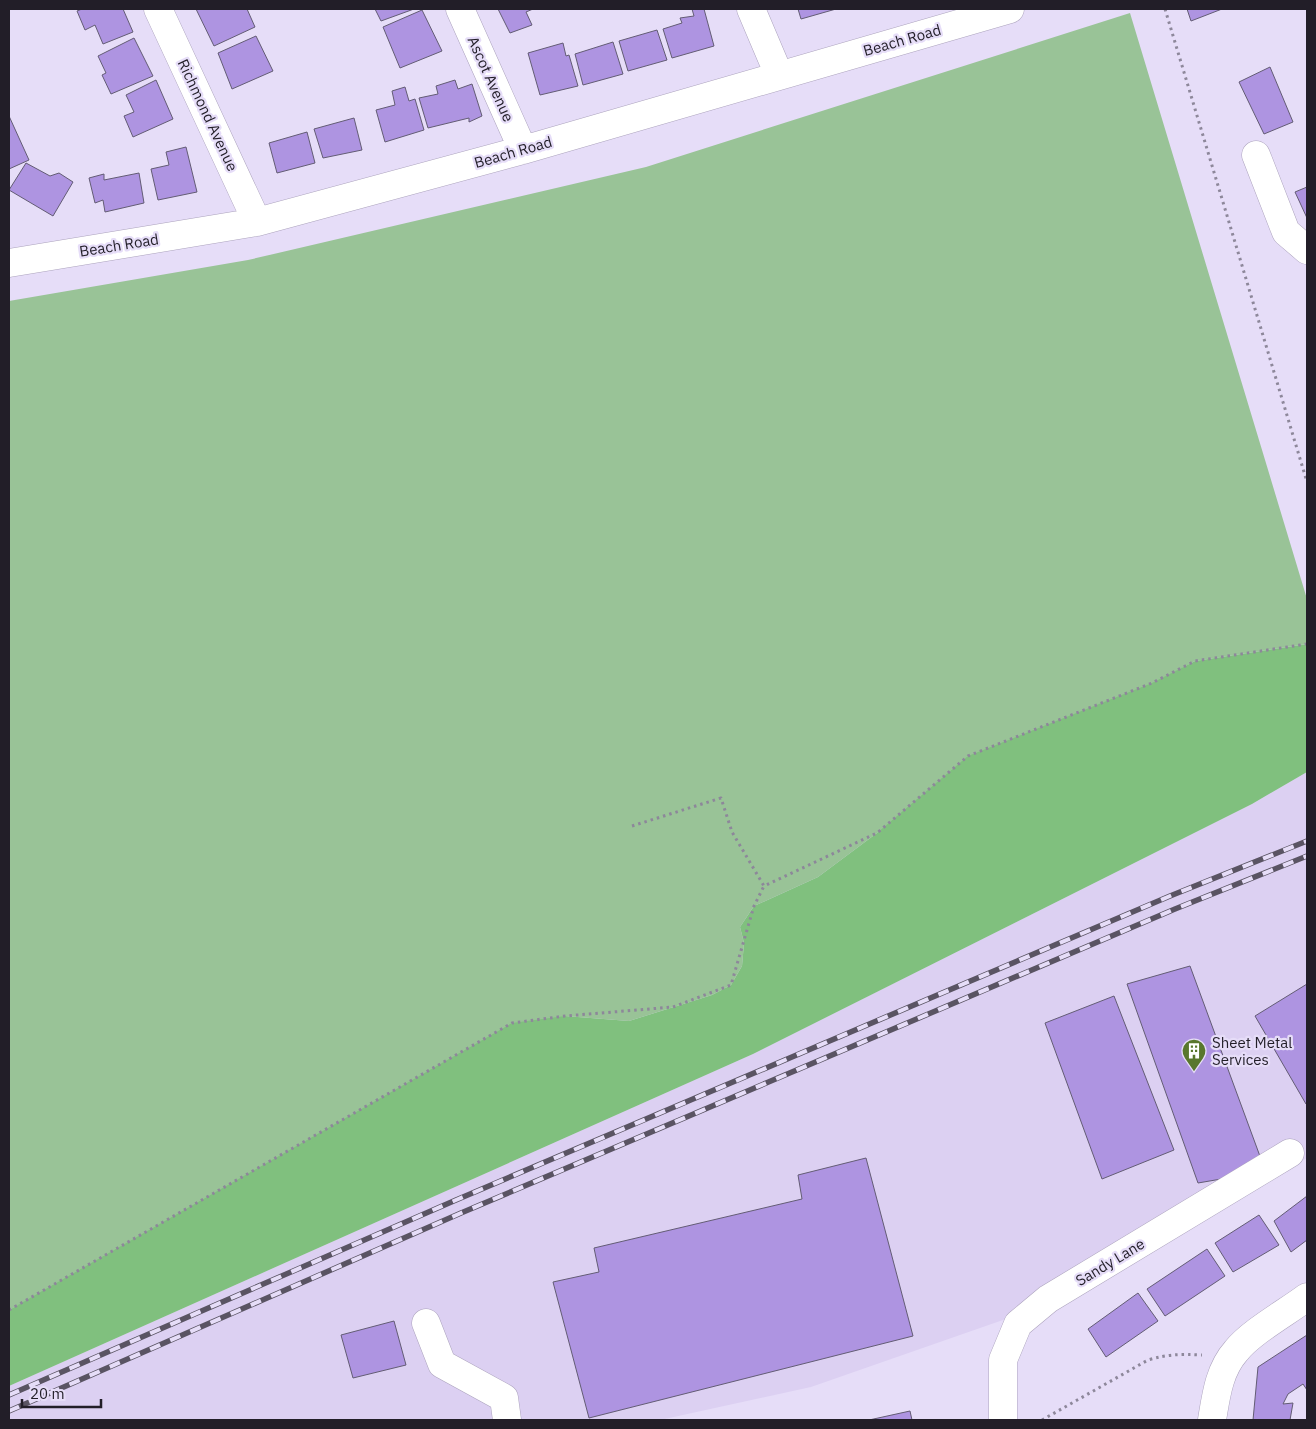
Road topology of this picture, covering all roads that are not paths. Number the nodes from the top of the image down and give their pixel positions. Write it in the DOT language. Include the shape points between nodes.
graph roads {
  1 [pos="158,9"];
  2 [pos="460,9"];
  3 [pos="751,9"];
  4 [pos="1010,9"];
  5 [pos="779,75"];
  6 [pos="523,150"];
  7 [pos="1256,155"];
  8 [pos="257,222"];
  9 [pos="1307,250"];
  10 [pos="9,263"];
  11 [pos="1290,1153"];
  12 [pos="1307,1297"];
  13 [pos="426,1323"];
  14 [pos="507,1420"];
  15 [pos="1003,1420"];
  16 [pos="1212,1420"];
  1 -- 8 [label="street, Richmond Avenue"];
  2 -- 6 [label="street, Ascot Avenue"];
  3 -- 5 [label="street"];
  4 -- 5 [label="street, Beach Road"];
  5 -- 6 [label="street, Beach Road"];
  6 -- 8 [label="street, Beach Road"];
  7 -- 9 [label="street" via="1286,232"];
  8 -- 10 [label="street, Beach Road"];
  11 -- 15 [label="street, Sandy Lane" via="1048,1299 1018,1324 1003,1360"];
  12 -- 16 [label="street" via="1236,1351 1216,1393"];
  13 -- 14 [label="street" via="442,1364 504,1398"];
}
